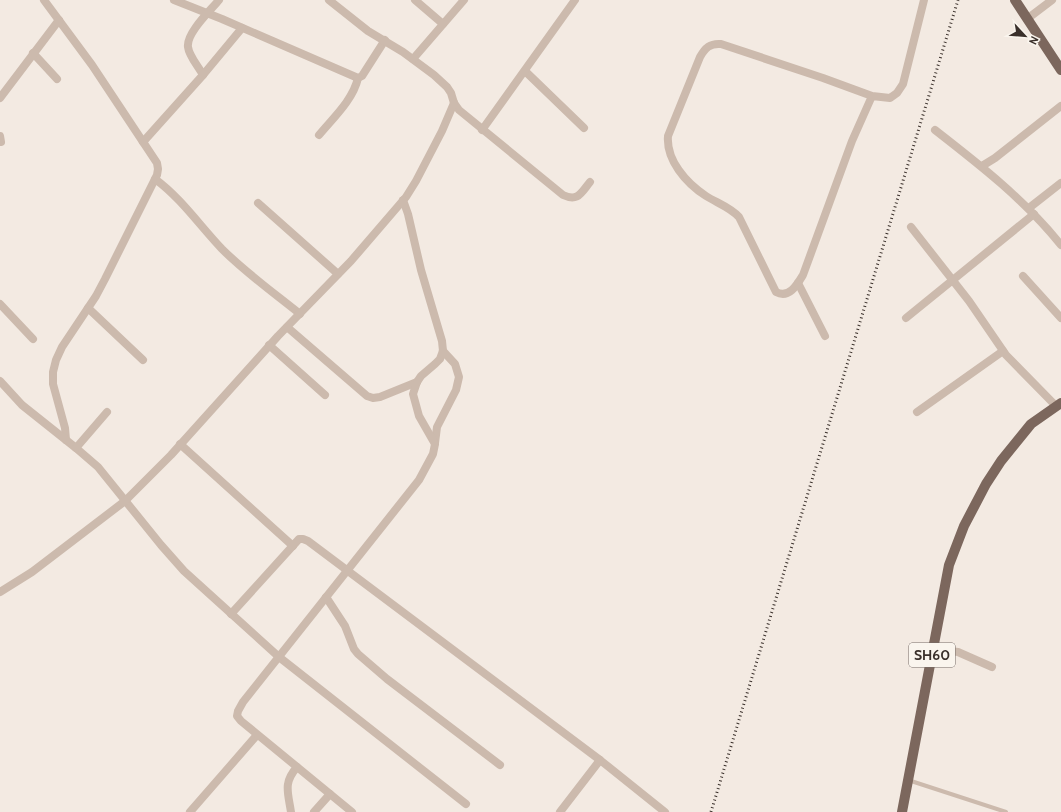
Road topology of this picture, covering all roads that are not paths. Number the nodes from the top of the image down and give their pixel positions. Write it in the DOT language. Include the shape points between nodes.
graph roads {
  1 [pos="44,0"];
  2 [pos="174,0"];
  3 [pos="219,0"];
  4 [pos="329,0"];
  5 [pos="415,0"];
  6 [pos="464,0"];
  7 [pos="575,0"];
  8 [pos="924,0"];
  9 [pos="1015,0"];
  10 [pos="1052,0"];
  11 [pos="208,14"];
  12 [pos="1027,19"];
  13 [pos="59,20"];
  14 [pos="443,24"];
  15 [pos="242,28"];
  16 [pos="385,40"];
  17 [pos="33,53"];
  18 [pos="414,59"];
  19 [pos="1061,70"];
  20 [pos="525,71"];
  21 [pos="203,74"];
  22 [pos="358,78"];
  23 [pos="56,79"];
  24 [pos="872,96"];
  25 [pos="0,98"];
  26 [pos="454,103"];
  27 [pos="1061,106"];
  28 [pos="584,128"];
  29 [pos="482,130"];
  30 [pos="936,130"];
  31 [pos="319,135"];
  32 [pos="143,142"];
  33 [pos="982,166"];
  34 [pos="155,179"];
  35 [pos="590,182"];
  36 [pos="1061,182"];
  37 [pos="404,200"];
  38 [pos="258,203"];
  39 [pos="1031,211"];
  40 [pos="911,227"];
  41 [pos="1061,245"];
  42 [pos="338,274"];
  43 [pos="1023,276"];
  44 [pos="953,281"];
  45 [pos="798,283"];
  46 [pos="0,304"];
  47 [pos="88,308"];
  48 [pos="300,314"];
  49 [pos="906,318"];
  50 [pos="1061,318"];
  51 [pos="287,327"];
  52 [pos="825,336"];
  53 [pos="33,339"];
  54 [pos="269,345"];
  55 [pos="443,351"];
  56 [pos="1003,351"];
  57 [pos="143,360"];
  58 [pos="0,381"];
  59 [pos="417,382"];
  60 [pos="325,395"];
  61 [pos="1058,405"];
  62 [pos="107,412"];
  63 [pos="917,412"];
  64 [pos="66,440"];
  65 [pos="180,444"];
  66 [pos="435,444"];
  67 [pos="76,448"];
  68 [pos="125,501"];
  69 [pos="293,546"];
  70 [pos="347,570"];
  71 [pos="0,592"];
  72 [pos="326,597"];
  73 [pos="232,614"];
  74 [pos="932,656"];
  75 [pos="279,658"];
  76 [pos="992,667"];
  77 [pos="257,735"];
  78 [pos="600,760"];
  79 [pos="500,765"];
  80 [pos="297,767"];
  81 [pos="908,780"];
  82 [pos="330,794"];
  83 [pos="466,804"];
  84 [pos="190,812"];
  85 [pos="291,812"];
  86 [pos="314,812"];
  87 [pos="352,812"];
  88 [pos="560,812"];
  89 [pos="665,812"];
  90 [pos="902,812"];
  91 [pos="1006,812"];
  1 -- 13 [label="street"];
  2 -- 11 [label="street"];
  3 -- 11 [label="street"];
  4 -- 16 [label="street"];
  5 -- 14 [label="street"];
  6 -- 14 [label="street"];
  7 -- 20 [label="street"];
  8 -- 24 [label="street" via="903,84 890,98"];
  9 -- 12 [label="main road"];
  10 -- 12 [label="street"];
  11 -- 15 [label="street"];
  11 -- 21 [label="street" via="192,32 188,46"];
  12 -- 19 [label="main road"];
  13 -- 17 [label="street"];
  13 -- 32 [label="street"];
  14 -- 18 [label="street"];
  15 -- 21 [label="street"];
  15 -- 22 [label="street"];
  16 -- 18 [label="street"];
  16 -- 22 [label="street" via="362,76"];
  17 -- 23 [label="street"];
  17 -- 25 [label="street"];
  18 -- 26 [label="street" via="447,87"];
  20 -- 28 [label="street"];
  20 -- 29 [label="street"];
  21 -- 32 [label="street"];
  22 -- 31 [label="street" via="355,89 347,101"];
  24 -- 45 [label="street" via="852,141"];
  24 -- 45 [label="street" via="728,46 714,44 709,45 700,57 668,136 667,145 678,170 694,187 739,217 776,292 785,295"];
  26 -- 29 [label="street"];
  26 -- 37 [label="street" via="442,131"];
  27 -- 33 [label="street"];
  29 -- 35 [label="street" via="569,198 580,194"];
  30 -- 33 [label="street"];
  32 -- 34 [label="street" via="157,163"];
  33 -- 39 [label="street"];
  34 -- 47 [label="street" via="106,279"];
  34 -- 48 [label="street" via="168,188 224,251"];
  36 -- 39 [label="street"];
  37 -- 42 [label="street"];
  37 -- 55 [label="street" via="420,270"];
  38 -- 42 [label="street"];
  39 -- 41 [label="street"];
  39 -- 44 [label="street"];
  40 -- 44 [label="street"];
  42 -- 48 [label="street"];
  43 -- 50 [label="street"];
  44 -- 49 [label="street"];
  44 -- 56 [label="street"];
  45 -- 52 [label="street"];
  46 -- 53 [label="street"];
  47 -- 57 [label="street"];
  47 -- 64 [label="street" via="62,347 53,372 53,384"];
  48 -- 51 [label="street"];
  51 -- 54 [label="street"];
  51 -- 59 [label="street" via="367,396 380,397"];
  54 -- 60 [label="street"];
  54 -- 65 [label="street"];
  55 -- 59 [label="street" via="440,359"];
  55 -- 66 [label="street" via="455,364 459,377 456,390 437,427"];
  56 -- 61 [label="street"];
  56 -- 63 [label="street"];
  58 -- 64 [label="street" via="22,405"];
  59 -- 66 [label="street" via="413,394 414,401"];
  61 -- 74 [label="main road, SH60" via="1031,424 1001,460 964,526 949,565"];
  62 -- 67 [label="street"];
  64 -- 67 [label="street"];
  65 -- 68 [label="street"];
  65 -- 69 [label="street"];
  66 -- 70 [label="street" via="433,454 419,480"];
  67 -- 68 [label="street" via="98,467"];
  68 -- 71 [label="street" via="32,572"];
  68 -- 73 [label="street" via="184,571"];
  69 -- 70 [label="street" via="299,539 308,541"];
  69 -- 73 [label="street"];
  70 -- 72 [label="street"];
  70 -- 78 [label="street"];
  72 -- 75 [label="street"];
  72 -- 79 [label="street" via="345,626 358,654"];
  73 -- 75 [label="street"];
  74 -- 76 [label="street" via="950,651 958,652"];
  74 -- 81 [label="main road, SH60"];
  75 -- 77 [label="street" via="238,711 237,716 241,722"];
  75 -- 83 [label="street"];
  77 -- 80 [label="street"];
  77 -- 84 [label="street"];
  78 -- 88 [label="street"];
  78 -- 89 [label="street"];
  80 -- 82 [label="street"];
  80 -- 85 [label="street" via="288,782"];
  81 -- 90 [label="main road, SH60"];
  81 -- 91 [label="lane"];
  82 -- 86 [label="street"];
  82 -- 87 [label="street"];
}
